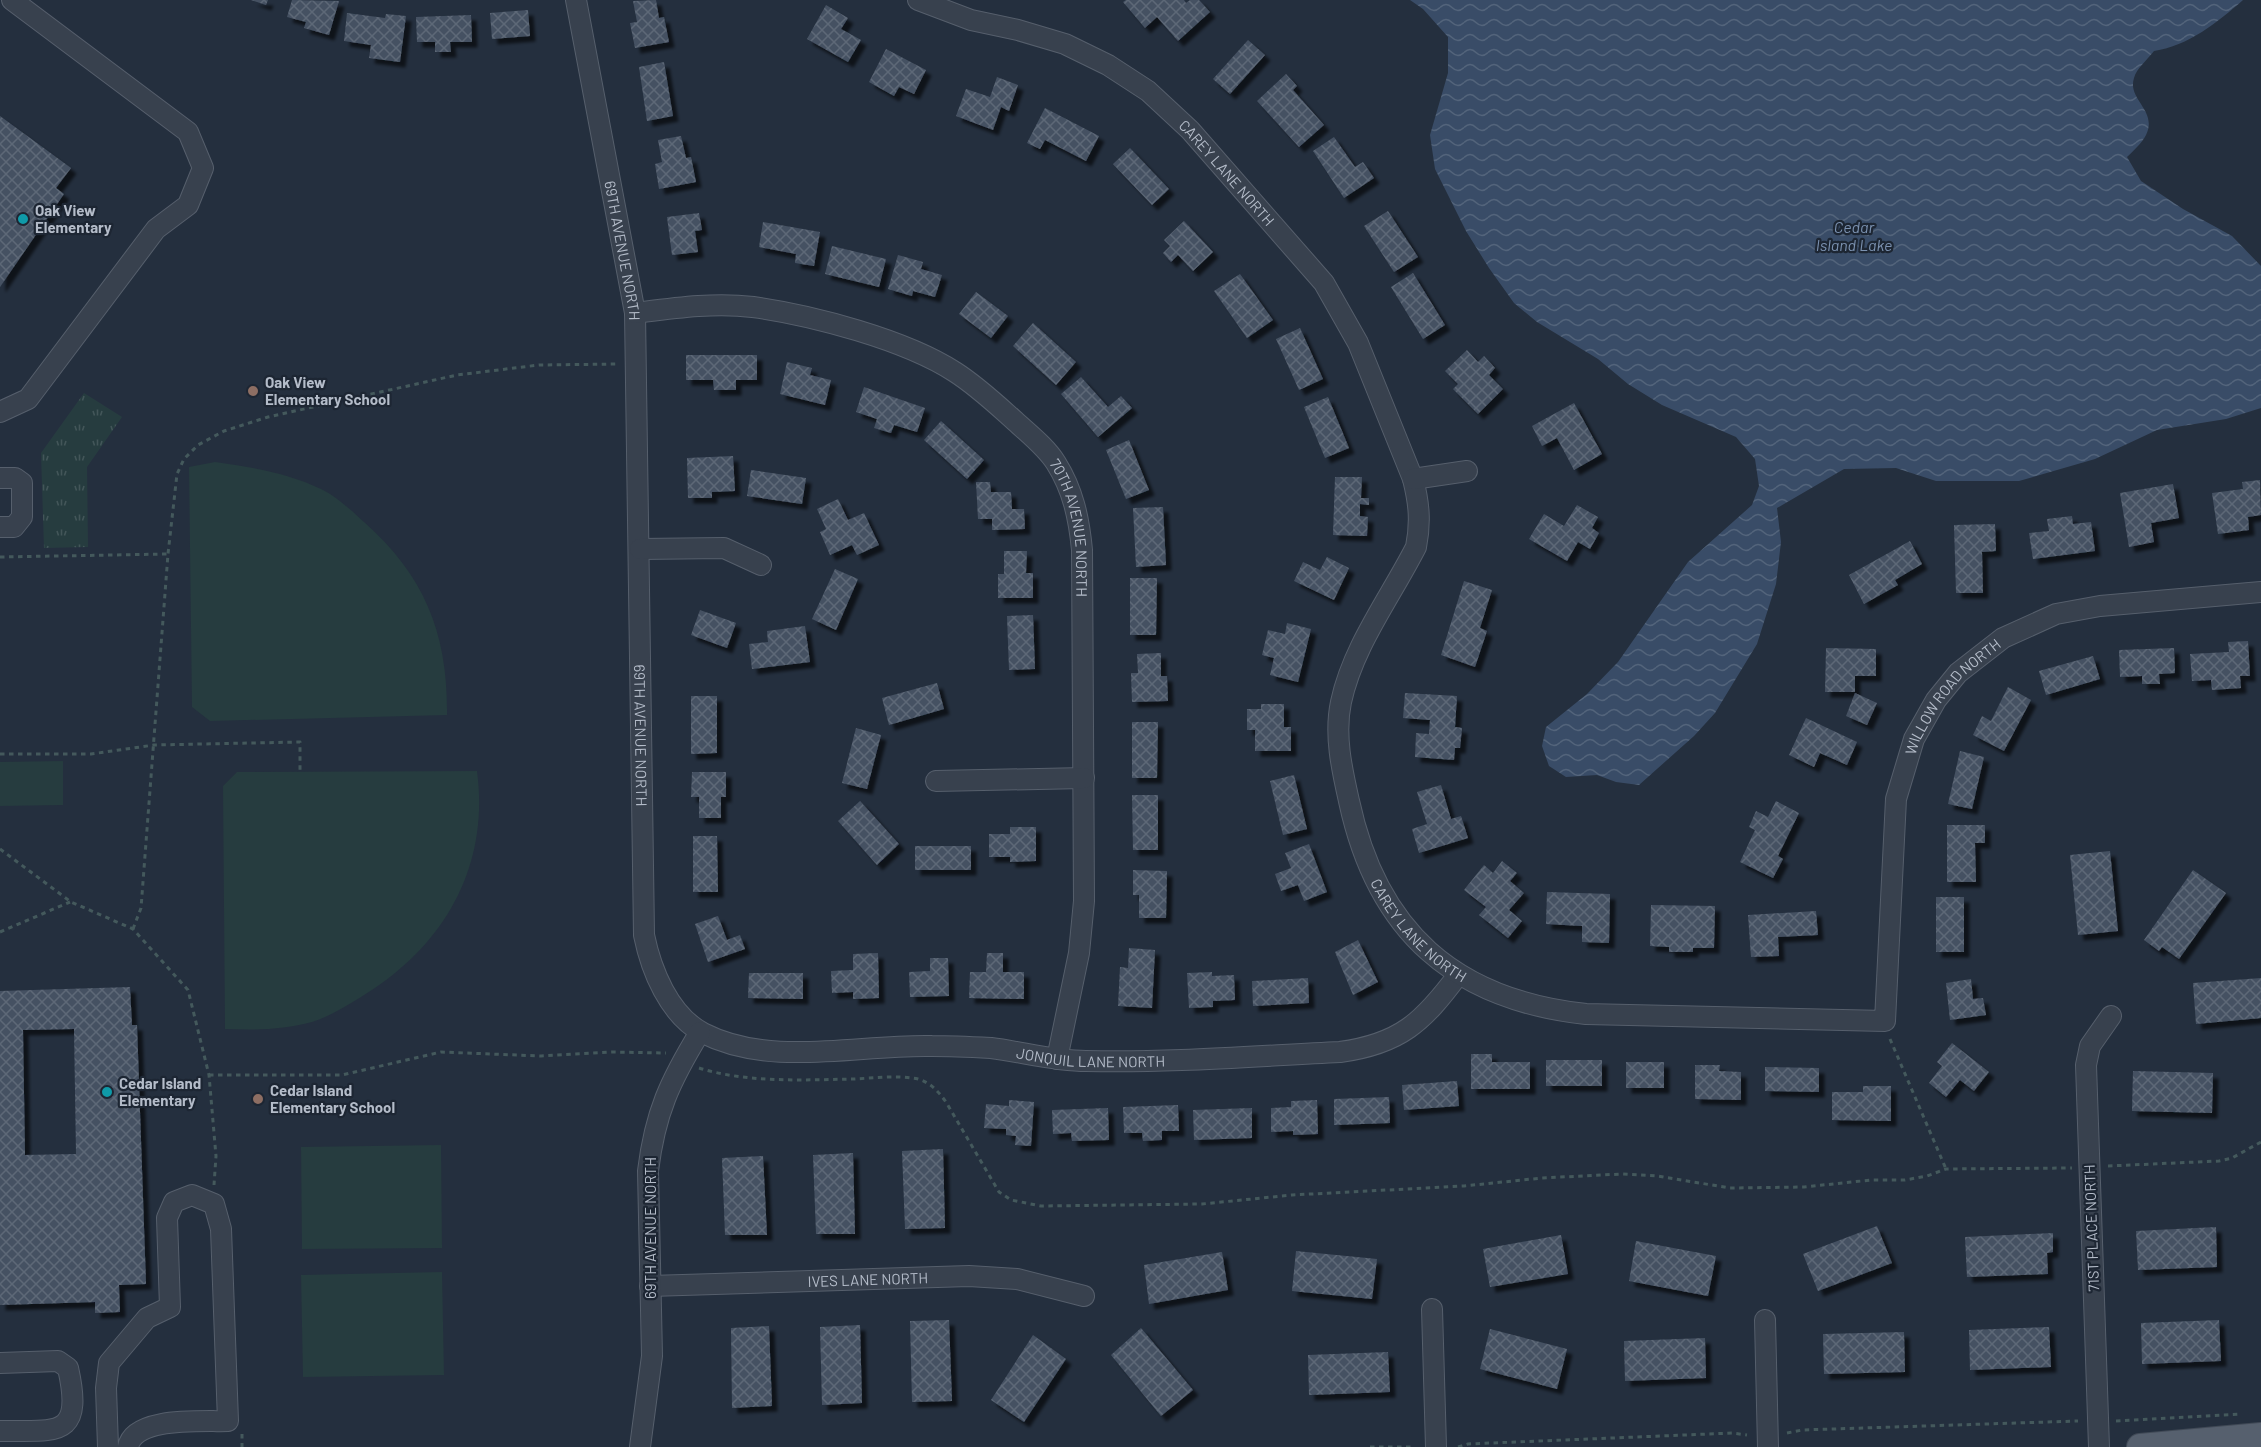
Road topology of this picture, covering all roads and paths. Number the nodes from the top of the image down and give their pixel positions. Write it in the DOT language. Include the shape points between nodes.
graph roads {
  1 [pos="12,0"];
  2 [pos="576,0"];
  3 [pos="918,0"];
  4 [pos="635,313"];
  5 [pos="636,364"];
  6 [pos="0,412"];
  7 [pos="1467,471"];
  8 [pos="0,478"];
  9 [pos="1413,479"];
  10 [pos="0,527"];
  11 [pos="640,549"];
  12 [pos="168,554"];
  13 [pos="0,557"];
  14 [pos="761,565"];
  15 [pos="2261,592"];
  16 [pos="154,745"];
  17 [pos="0,754"];
  18 [pos="300,770"];
  19 [pos="1084,778"];
  20 [pos="936,782"];
  21 [pos="0,849"];
  22 [pos="71,902"];
  23 [pos="133,929"];
  24 [pos="0,932"];
  25 [pos="1458,975"];
  26 [pos="2111,1016"];
  27 [pos="1885,1021"];
  28 [pos="700,1032"];
  29 [pos="684,1059"];
  30 [pos="1057,1059"];
  31 [pos="209,1075"];
  32 [pos="2261,1142"];
  33 [pos="2089,1167"];
  34 [pos="1946,1169"];
  35 [pos="214,1186"];
  36 [pos="650,1286"];
  37 [pos="1084,1296"];
  38 [pos="1432,1309"];
  39 [pos="1765,1320"];
  40 [pos="0,1363"];
  41 [pos="2249,1414"];
  42 [pos="2078,1421"];
  43 [pos="2115,1421"];
  44 [pos="0,1431"];
  45 [pos="1787,1433"];
  46 [pos="1747,1436"];
  47 [pos="2261,1436"];
  48 [pos="108,1447"];
  49 [pos="128,1447"];
  50 [pos="640,1447"];
  51 [pos="1370,1447"];
  52 [pos="1413,1447"];
  53 [pos="1436,1447"];
  54 [pos="1458,1447"];
  55 [pos="1768,1447"];
  56 [pos="2099,1447"];
  57 [pos="2140,1447"];
  1 -- 6 [label="street" via="188,132 203,168 188,205 156,229 28,399"];
  2 -- 4 [label="street, 69TH AVENUE NORTH"];
  3 -- 9 [label="street, CAREY LANE NORTH" via="971,20 1065,44 1148,91 1190,130 1324,283 1358,344"];
  4 -- 5 [label="street, 69TH AVENUE NORTH"];
  4 -- 19 [label="street, 70TH AVENUE NORTH" via="721,305 752,307 881,339 923,354 956,372 1031,435 1055,462 1078,514 1082,550"];
  5 -- 11 [label="street, 69TH AVENUE NORTH"];
  5 -- 12 [label="path" via="539,365 467,373 268,417 224,431 198,445 184,459 177,474"];
  7 -- 9 [label="street"];
  8 -- 10 [label="street" via="15,478 22,483 22,517 14,526"];
  9 -- 25 [label="street, CAREY LANE NORTH" via="1420,507 1416,547 1350,669 1340,704 1338,741 1353,823 1366,862 1384,897 1414,937"];
  11 -- 14 [label="street" via="724,548"];
  11 -- 28 [label="street, 69TH AVENUE NORTH" via="644,935 657,979 680,1013"];
  12 -- 13 [label="path"];
  12 -- 16 [label="path"];
  15 -- 27 [label="street, WILLOW ROAD NORTH" via="2100,606 2056,614 2003,638 1958,673 1919,729 1896,799"];
  16 -- 17 [label="path" via="91,754"];
  16 -- 18 [label="path" via="300,742"];
  16 -- 23 [label="path" via="141,908"];
  19 -- 20 [label="street"];
  19 -- 30 [label="street, 70TH AVENUE NORTH" via="1082,929"];
  21 -- 22 [label="path"];
  22 -- 23 [label="path"];
  22 -- 24 [label="path"];
  23 -- 31 [label="path" via="188,990"];
  25 -- 27 [label="street, CAREY LANE NORTH" via="1521,1004 1576,1013"];
  25 -- 30 [label="street, JONQUIL LANE NORTH" via="1419,1021 1395,1038 1368,1048 1105,1061"];
  26 -- 33 [label="street, 71ST PLACE NORTH" via="2090,1046 2085,1065"];
  27 -- 34 [label="path" via="1894,1053"];
  28 -- 29 [label="street, 69TH AVENUE NORTH"];
  28 -- 30 [label="street, JONQUIL LANE NORTH" via="764,1053 930,1046 992,1048"];
  29 -- 31 [label="path" via="650,1051 541,1056 441,1052 342,1076"];
  29 -- 34 [label="path" via="712,1072 744,1076 904,1078 927,1083 946,1102 999,1192 1011,1200 1041,1206 1202,1204 1622,1174 1730,1188 1772,1188 1905,1180"];
  29 -- 36 [label="street, 69TH AVENUE NORTH" via="664,1096 651,1141"];
  31 -- 35 [label="path" via="216,1156"];
  32 -- 33 [label="path" via="2219,1161"];
  33 -- 34 [label="path"];
  33 -- 56 [label="street, 71ST PLACE NORTH"];
  36 -- 37 [label="street, IVES LANE NORTH" via="969,1276 1017,1280"];
  36 -- 50 [label="street, 69TH AVENUE NORTH" via="651,1375"];
  38 -- 53 [label="street"];
  39 -- 55 [label="street"];
  40 -- 44 [label="street" via="58,1361 68,1368 71,1414 67,1425 57,1430"];
  41 -- 43 [label="path"];
  42 -- 45 [label="path"];
  46 -- 54 [label="path" via="1709,1434"];
  47 -- 57 [label="main road"];
  48 -- 49 [label="street" via="106,1388 110,1363 147,1318 170,1307 167,1218 174,1202 192,1195 214,1204 221,1229 228,1421 159,1424 139,1430 130,1438"];
  51 -- 52 [label="path"];
}
